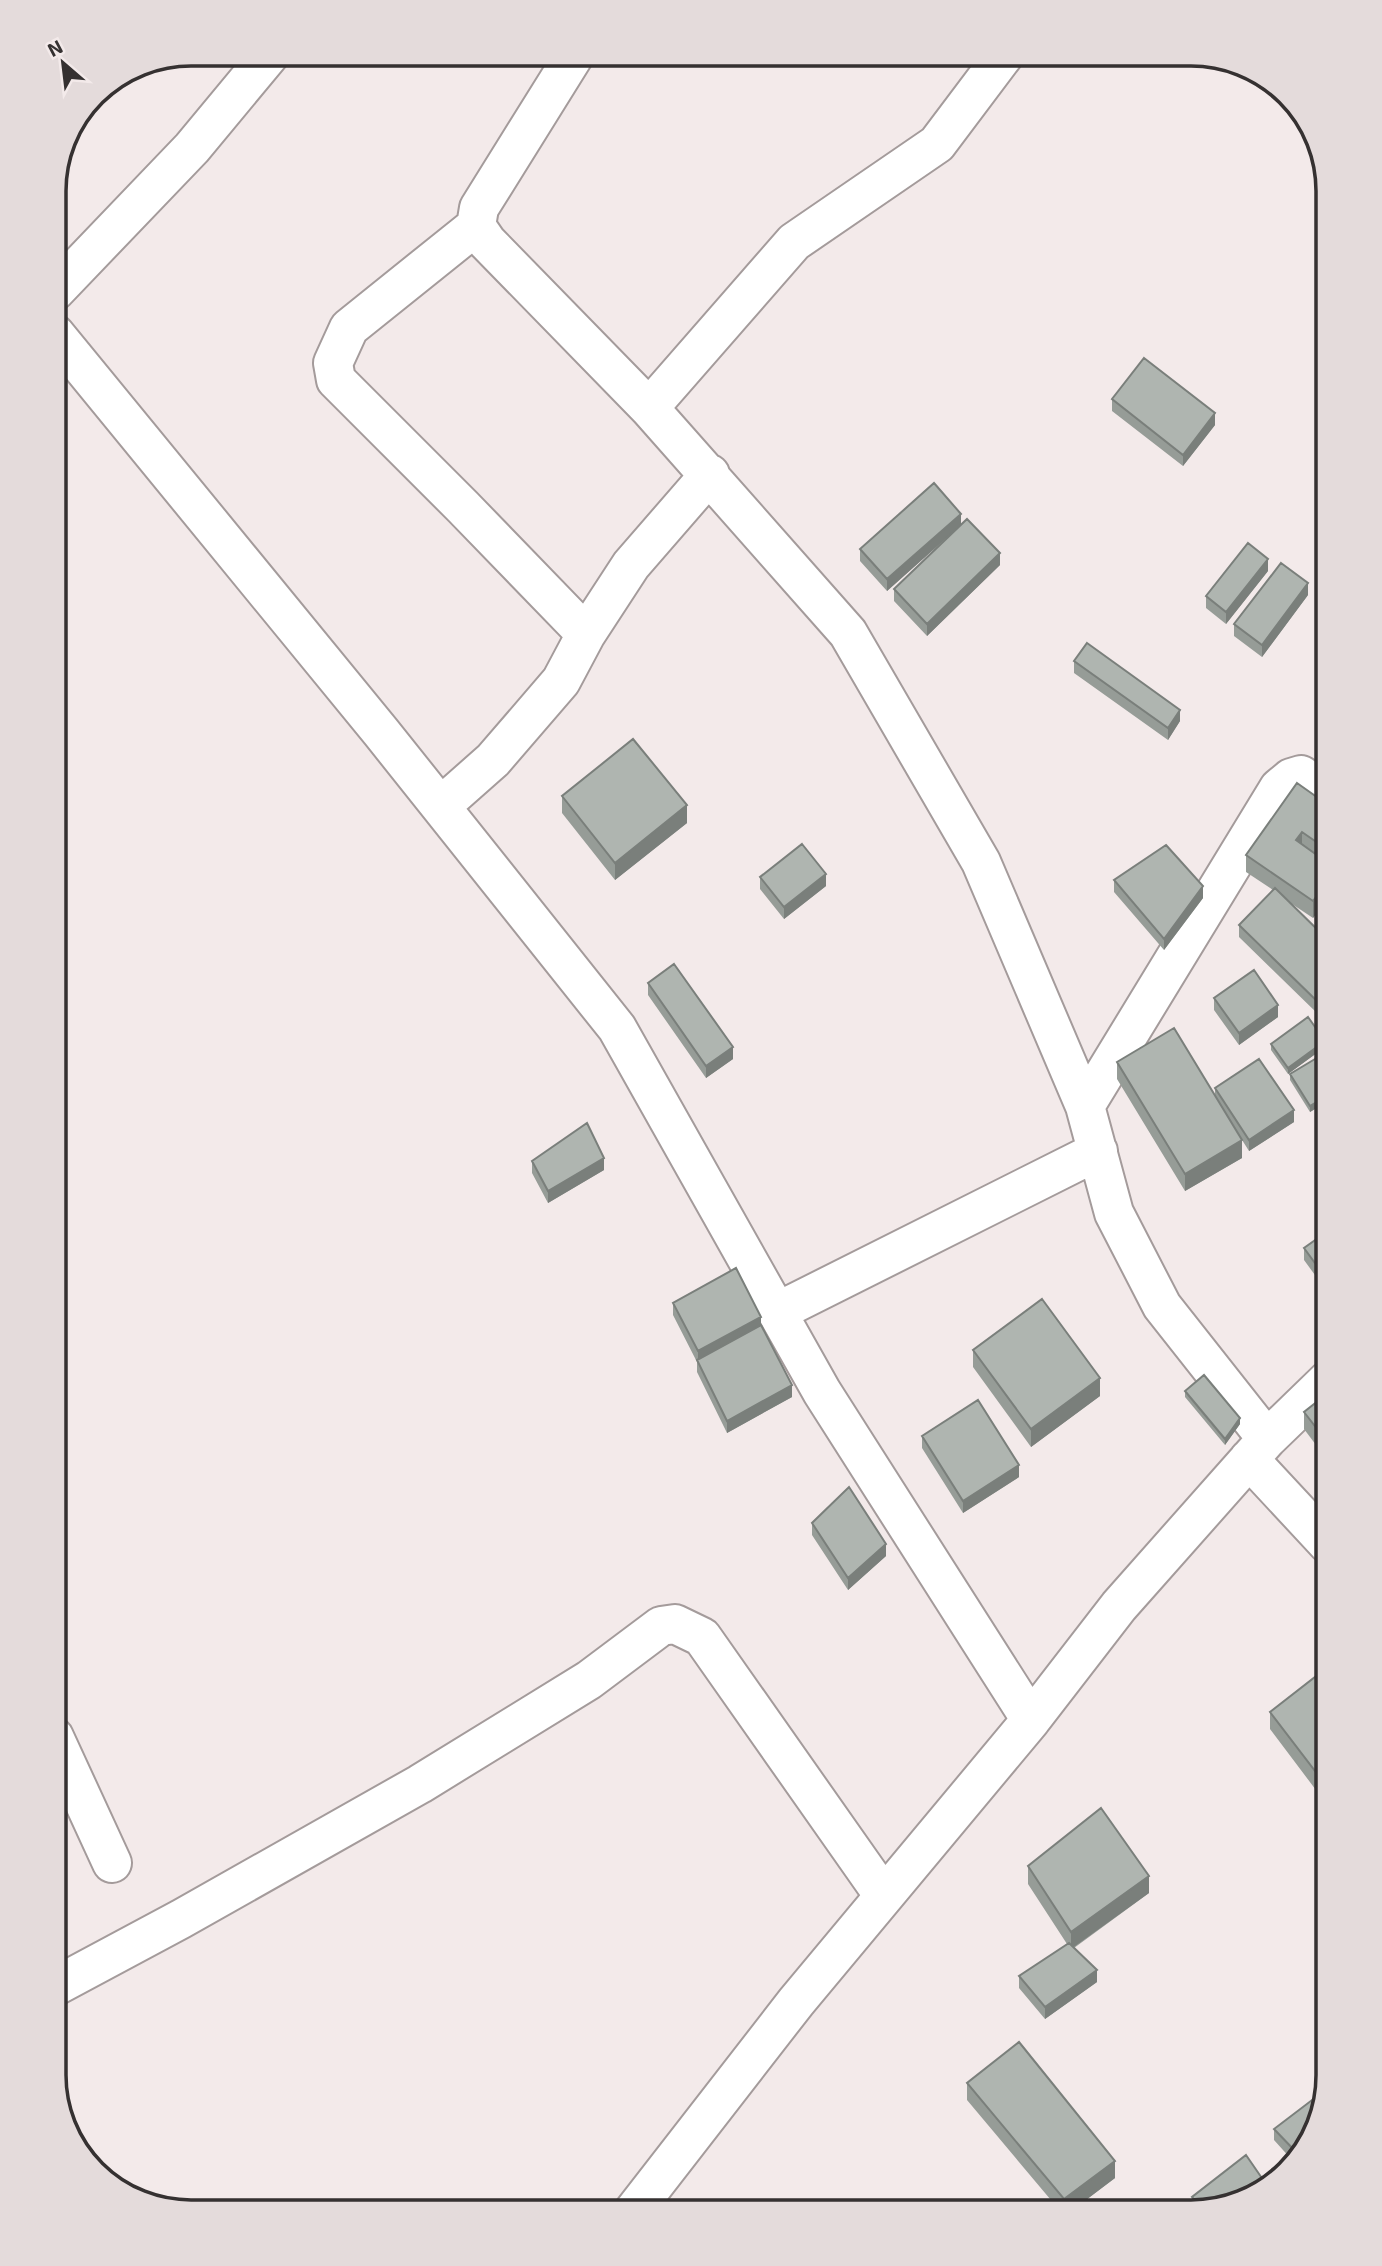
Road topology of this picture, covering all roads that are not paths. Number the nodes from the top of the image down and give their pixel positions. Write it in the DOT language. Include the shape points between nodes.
graph roads {
  1 [pos="260,66"];
  2 [pos="567,66"];
  3 [pos="995,67"];
  4 [pos="477,226"];
  5 [pos="67,278"];
  6 [pos="67,350"];
  7 [pos="649,408"];
  8 [pos="709,474"];
  9 [pos="586,634"];
  10 [pos="1316,785"];
  11 [pos="441,806"];
  12 [pos="1085,1106"];
  13 [pos="1098,1152"];
  14 [pos="777,1311"];
  15 [pos="1316,1392"];
  16 [pos="1258,1449"];
  17 [pos="1316,1528"];
  18 [pos="1031,1720"];
  19 [pos="66,1763"];
  20 [pos="112,1863"];
  21 [pos="884,1896"];
  22 [pos="66,1981"];
  23 [pos="643,2199"];
  1 -- 5 [label="street" via="192,148"];
  2 -- 4 [label="street" via="479,208"];
  3 -- 7 [label="street" via="937,144 794,242"];
  4 -- 7 [label="street" via="487,242"];
  4 -- 9 [label="street" via="349,328 333,362 336,380"];
  6 -- 11 [label="street"];
  7 -- 8 [label="street"];
  8 -- 9 [label="street" via="631,565"];
  8 -- 12 [label="street" via="848,633 981,862"];
  9 -- 11 [label="street" via="561,681 494,761"];
  10 -- 12 [label="street" via="1301,775 1279,788"];
  11 -- 14 [label="street" via="617,1028"];
  12 -- 13 [label="street"];
  13 -- 14 [label="street"];
  13 -- 16 [label="street" via="1114,1213 1162,1306"];
  14 -- 18 [label="street" via="822,1392"];
  15 -- 16 [label="street"];
  16 -- 17 [label="street"];
  16 -- 18 [label="street" via="1119,1606"];
  18 -- 21 [label="street"];
  19 -- 20 [label="street"];
  21 -- 22 [label="street" via="702,1637 675,1624 661,1626 589,1680 420,1784"];
  21 -- 23 [label="street" via="796,2001"];
}
